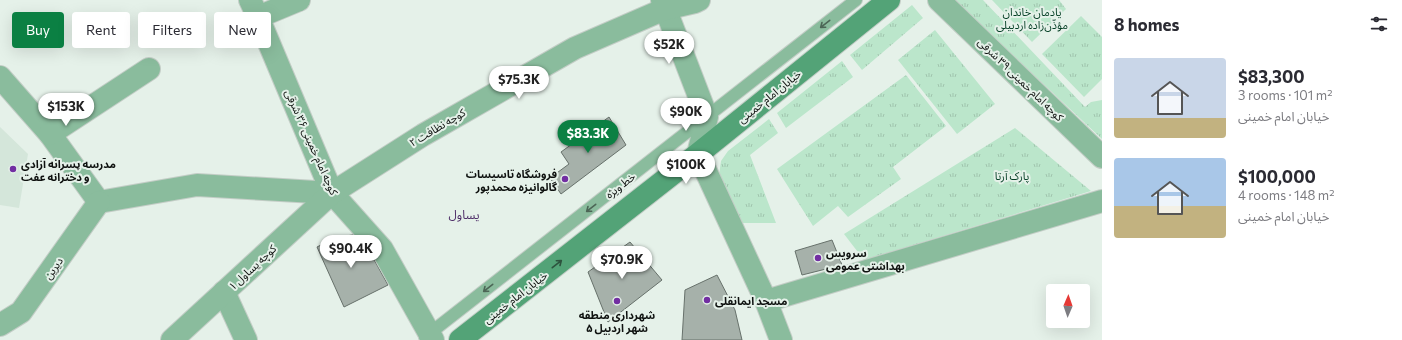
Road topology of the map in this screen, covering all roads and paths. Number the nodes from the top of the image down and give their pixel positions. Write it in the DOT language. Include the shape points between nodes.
graph roads {
  1 [pos="299,0"];
  2 [pos="699,0"];
  3 [pos="856,0"];
  4 [pos="889,0"];
  5 [pos="939,0"];
  6 [pos="663,4"];
  7 [pos="254,9"];
  8 [pos="149,69"];
  9 [pos="0,78"];
  10 [pos="707,117"];
  11 [pos="50,134"];
  12 [pos="698,154"];
  13 [pos="1102,157"];
  14 [pos="332,194"];
  15 [pos="1102,201"];
  16 [pos="99,202"];
  17 [pos="224,292"];
  18 [pos="766,301"];
  19 [pos="0,325"];
  20 [pos="428,338"];
  21 [pos="172,340"];
  22 [pos="246,340"];
  23 [pos="460,340"];
  24 [pos="781,340"];
  1 -- 7 [label="street"];
  2 -- 6 [label="street, کوچه نظافت ۲"];
  3 -- 10 [label="lane, خط ویژه, one-way"];
  4 -- 12 [label="main road, خیابان امام خمینی"];
  5 -- 13 [label="street, کوچه امام خمینی ۳۹ شرقی"];
  6 -- 10 [label="street"];
  6 -- 14 [label="street, کوچه نظافت ۲" via="575,48 423,135"];
  7 -- 14 [label="street, کوچه امام خمینی ۳۶ شرقی"];
  8 -- 11 [label="street"];
  9 -- 11 [label="street"];
  10 -- 12 [label="street"];
  10 -- 20 [label="lane, خط ویژه, one-way"];
  11 -- 16 [label="street"];
  12 -- 18 [label="street"];
  23 -- 12 [label="main road, خیابان امام خمینی, one-way"];
  14 -- 16 [label="street" via="197,185"];
  14 -- 17 [label="street, کوچه یساول ۱"];
  14 -- 20 [label="street, کوچه امام خمینی ۳۶ شرقی" via="382,249"];
  15 -- 18 [label="street"];
  16 -- 19 [label="street, دیرین" via="22,312"];
  17 -- 21 [label="street, کوچه یساول ۱"];
  17 -- 22 [label="street"];
  18 -- 24 [label="street"];
}
